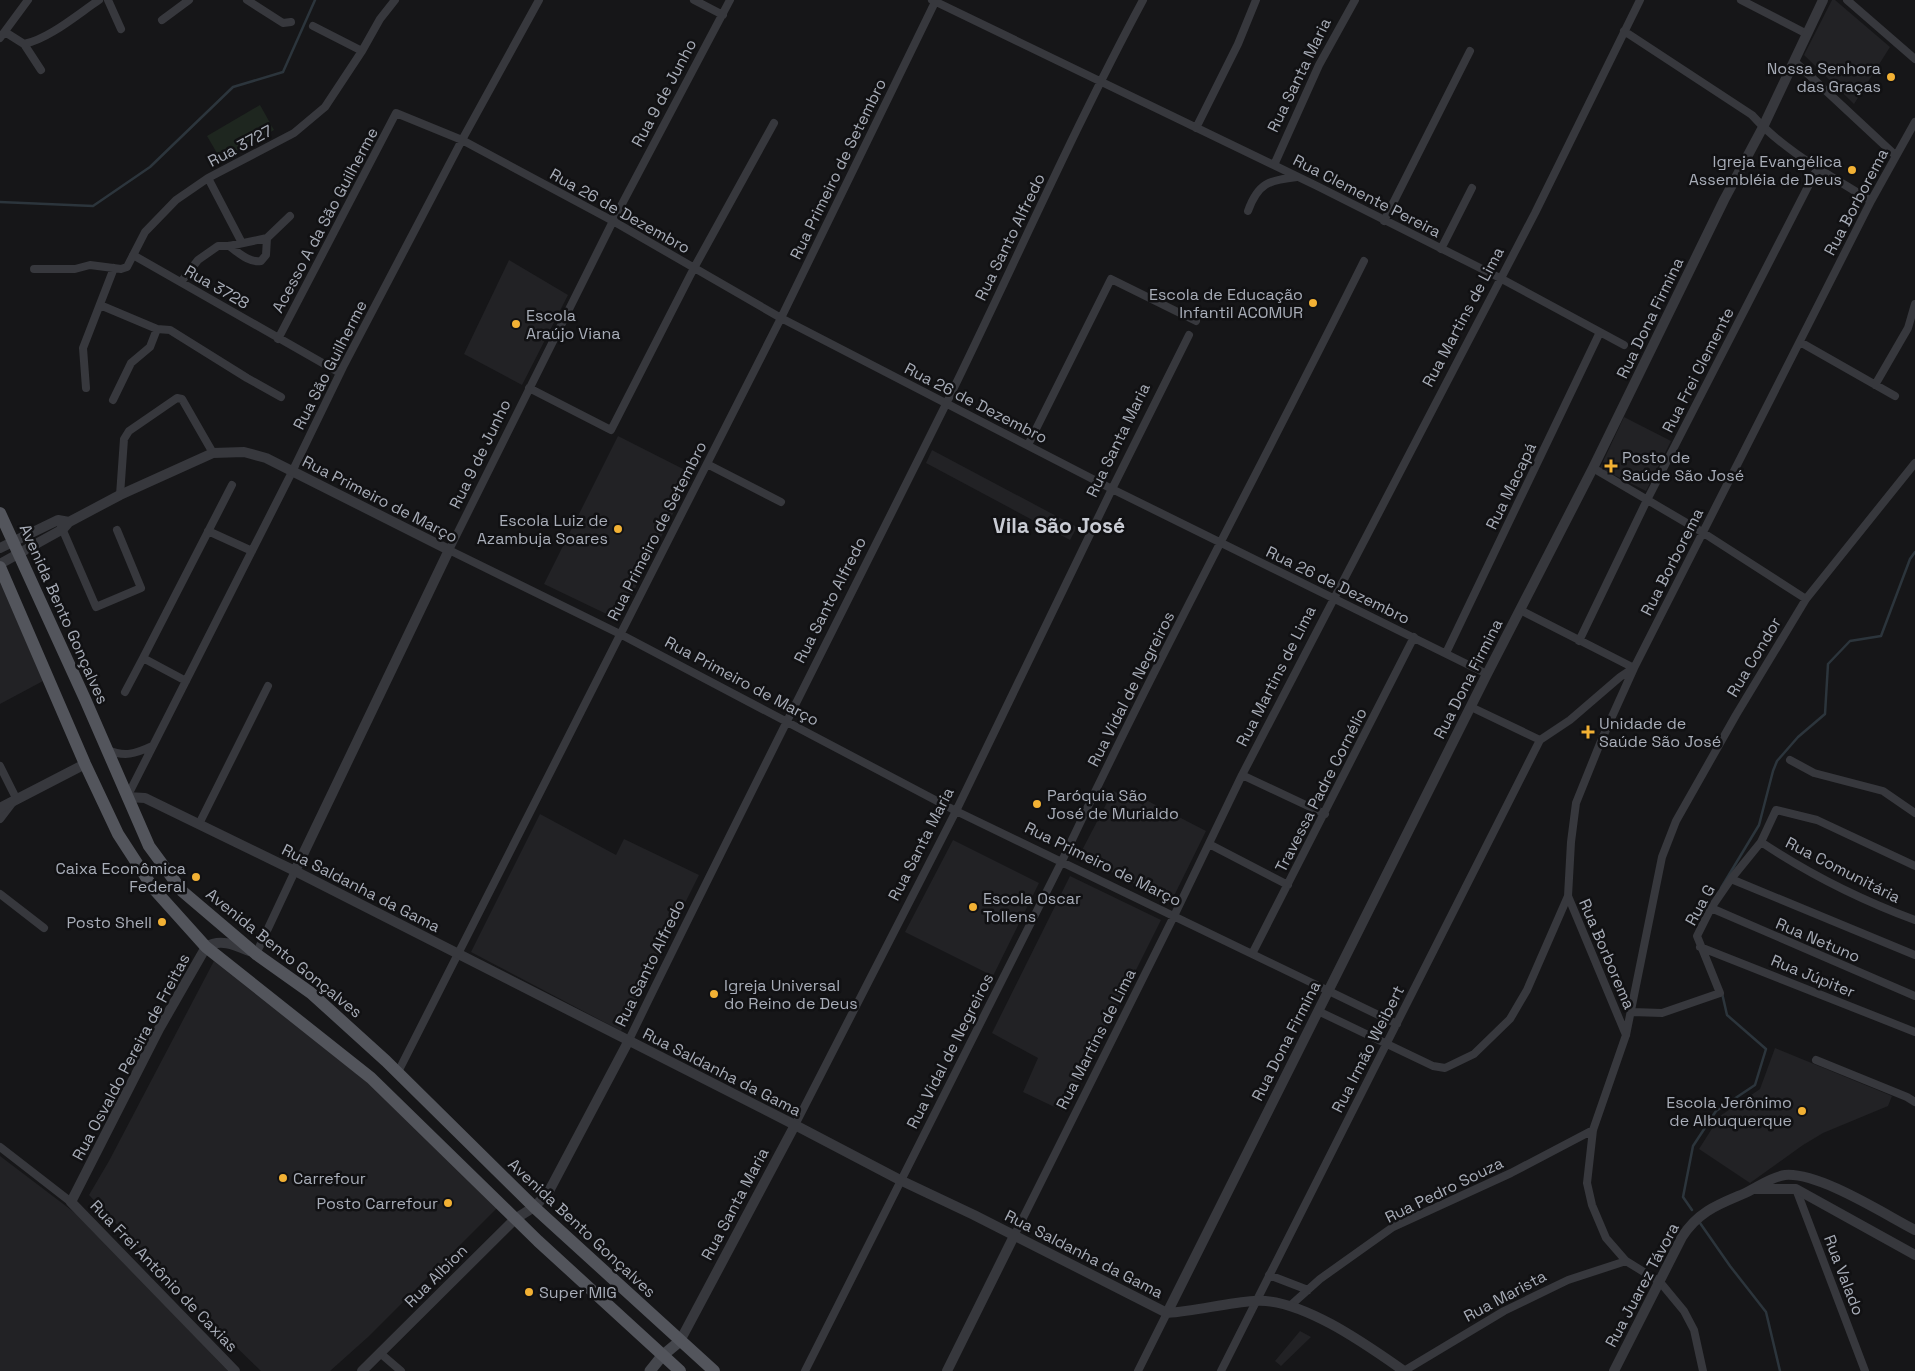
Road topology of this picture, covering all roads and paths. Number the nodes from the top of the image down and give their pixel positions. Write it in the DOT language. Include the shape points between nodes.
graph roads {
  1 [pos="28,0"];
  2 [pos="99,0"];
  3 [pos="108,0"];
  4 [pos="189,0"];
  5 [pos="247,0"];
  6 [pos="395,0"];
  7 [pos="539,0"];
  8 [pos="694,0"];
  9 [pos="730,0"];
  10 [pos="934,0"];
  11 [pos="1143,0"];
  12 [pos="1256,0"];
  13 [pos="1355,0"];
  14 [pos="1640,0"];
  15 [pos="1741,0"];
  16 [pos="1823,0"];
  17 [pos="1847,0"];
  18 [pos="256,3"];
  19 [pos="723,15"];
  20 [pos="162,20"];
  21 [pos="291,22"];
  22 [pos="314,26"];
  23 [pos="121,29"];
  24 [pos="1624,31"];
  25 [pos="1806,34"];
  26 [pos="3,35"];
  27 [pos="24,44"];
  28 [pos="362,50"];
  29 [pos="1470,51"];
  30 [pos="1915,59"];
  31 [pos="1794,61"];
  32 [pos="41,70"];
  33 [pos="1102,80"];
  34 [pos="396,113"];
  35 [pos="1915,122"];
  36 [pos="774,123"];
  37 [pos="1763,127"];
  38 [pos="1196,128"];
  39 [pos="462,140"];
  40 [pos="1896,155"];
  41 [pos="1274,165"];
  42 [pos="1818,167"];
  43 [pos="1298,177"];
  44 [pos="208,178"];
  45 [pos="1472,188"];
  46 [pos="1871,201"];
  47 [pos="1248,211"];
  48 [pos="290,216"];
  49 [pos="613,221"];
  50 [pos="1384,221"];
  51 [pos="267,238"];
  52 [pos="242,243"];
  53 [pos="229,246"];
  54 [pos="1441,249"];
  55 [pos="133,255"];
  56 [pos="1364,261"];
  57 [pos="114,268"];
  58 [pos="694,268"];
  59 [pos="34,269"];
  60 [pos="1500,278"];
  61 [pos="180,282"];
  62 [pos="1915,304"];
  63 [pos="100,305"];
  64 [pos="781,318"];
  65 [pos="1196,321"];
  66 [pos="157,329"];
  67 [pos="1600,332"];
  68 [pos="1189,335"];
  69 [pos="278,339"];
  70 [pos="1800,342"];
  71 [pos="1624,344"];
  72 [pos="340,373"];
  73 [pos="1875,385"];
  74 [pos="86,388"];
  75 [pos="529,388"];
  76 [pos="1895,396"];
  77 [pos="281,397"];
  78 [pos="113,400"];
  79 [pos="946,403"];
  80 [pos="1028,445"];
  81 [pos="213,453"];
  82 [pos="1915,462"];
  83 [pos="707,464"];
  84 [pos="1593,468"];
  85 [pos="292,472"];
  86 [pos="232,485"];
  87 [pos="1112,489"];
  88 [pos="120,495"];
  89 [pos="1647,500"];
  90 [pos="781,502"];
  91 [pos="0,513"];
  92 [pos="63,524"];
  93 [pos="117,530"];
  94 [pos="208,531"];
  95 [pos="1702,532"];
  96 [pos="13,541"];
  97 [pos="1220,544"];
  98 [pos="0,548"];
  99 [pos="449,550"];
  100 [pos="252,551"];
  101 [pos="18,555"];
  102 [pos="0,565"];
  103 [pos="1334,598"];
  104 [pos="1806,599"];
  105 [pos="1520,610"];
  106 [pos="620,634"];
  107 [pos="1414,637"];
  108 [pos="1579,641"];
  109 [pos="1446,653"];
  110 [pos="143,658"];
  111 [pos="1634,668"];
  112 [pos="1487,674"];
  113 [pos="186,681"];
  114 [pos="268,686"];
  115 [pos="125,692"];
  116 [pos="1471,707"];
  117 [pos="786,721"];
  118 [pos="1540,740"];
  119 [pos="152,746"];
  120 [pos="106,749"];
  121 [pos="1790,760"];
  122 [pos="85,764"];
  123 [pos="0,766"];
  124 [pos="1242,775"];
  125 [pos="127,797"];
  126 [pos="16,798"];
  127 [pos="0,808"];
  128 [pos="956,811"];
  129 [pos="1915,813"];
  130 [pos="1325,814"];
  131 [pos="0,820"];
  132 [pos="198,824"];
  133 [pos="1761,842"];
  134 [pos="1209,844"];
  135 [pos="1062,862"];
  136 [pos="1915,866"];
  137 [pos="295,871"];
  138 [pos="1731,878"];
  139 [pos="1288,885"];
  140 [pos="0,894"];
  141 [pos="1568,896"];
  142 [pos="1711,908"];
  143 [pos="1174,916"];
  144 [pos="1915,920"];
  145 [pos="44,928"];
  146 [pos="206,947"];
  147 [pos="1700,947"];
  148 [pos="256,954"];
  149 [pos="1252,954"];
  150 [pos="459,955"];
  151 [pos="1915,955"];
  152 [pos="1328,991"];
  153 [pos="1915,996"];
  154 [pos="1318,1011"];
  155 [pos="1632,1012"];
  156 [pos="1397,1024"];
  157 [pos="1915,1032"];
  158 [pos="1626,1035"];
  159 [pos="628,1042"];
  160 [pos="1386,1043"];
  161 [pos="1816,1060"];
  162 [pos="398,1072"];
  163 [pos="1915,1102"];
  164 [pos="796,1125"];
  165 [pos="1593,1130"];
  166 [pos="0,1146"];
  167 [pos="900,1180"];
  168 [pos="1827,1184"];
  169 [pos="1754,1189"];
  170 [pos="1796,1189"];
  171 [pos="1816,1200"];
  172 [pos="71,1202"];
  173 [pos="534,1207"];
  174 [pos="515,1219"];
  175 [pos="1915,1230"];
  176 [pos="1014,1236"];
  177 [pos="1915,1255"];
  178 [pos="1626,1261"];
  179 [pos="1270,1275"];
  180 [pos="1660,1282"];
  181 [pos="1308,1290"];
  182 [pos="1256,1301"];
  183 [pos="1291,1305"];
  184 [pos="1167,1313"];
  185 [pos="680,1341"];
  186 [pos="380,1353"];
  187 [pos="662,1356"];
  188 [pos="235,1371"];
  189 [pos="362,1371"];
  190 [pos="400,1371"];
  191 [pos="650,1371"];
  192 [pos="680,1371"];
  193 [pos="714,1371"];
  194 [pos="805,1371"];
  195 [pos="947,1371"];
  196 [pos="1138,1371"];
  197 [pos="1221,1371"];
  198 [pos="1404,1371"];
  199 [pos="1614,1371"];
  200 [pos="1703,1371"];
  201 [pos="1865,1371"];
  1 -- 26 [label="street"];
  2 -- 27 [label="street" via="58,28"];
  3 -- 23 [label="street"];
  4 -- 20 [label="street"];
  5 -- 18 [label="street"];
  6 -- 28 [label="street, Rua 3727"];
  7 -- 39 [label="street, Rua São Guilherme"];
  8 -- 19 [label="street"];
  9 -- 19 [label="street, Rua 9 de Junho"];
  10 -- 33 [label="street, Rua Clemente Pereira"];
  10 -- 64 [label="street, Rua Primeiro de Setembro"];
  11 -- 33 [label="street, Rua Santo Alfredo"];
  12 -- 38 [label="street"];
  13 -- 41 [label="street, Rua Santa Maria" via="1319,65"];
  14 -- 24 [label="street, Rua Martins de Lima"];
  15 -- 25 [label="street"];
  16 -- 25 [label="street, Rua Dona Firmina"];
  17 -- 30 [label="street"];
  18 -- 21 [label="street" via="283,23"];
  19 -- 49 [label="street, Rua 9 de Junho"];
  22 -- 28 [label="street"];
  24 -- 37 [label="street" via="1752,115"];
  24 -- 60 [label="street, Rua Martins de Lima"];
  25 -- 31 [label="street, Rua Dona Firmina"];
  26 -- 27 [label="street"];
  27 -- 32 [label="street"];
  28 -- 44 [label="street, Rua 3727" via="325,107 294,133"];
  29 -- 50 [label="street"];
  31 -- 37 [label="street, Rua Dona Firmina"];
  31 -- 40 [label="street"];
  33 -- 38 [label="street, Rua Clemente Pereira"];
  33 -- 79 [label="street, Rua Santo Alfredo"];
  34 -- 39 [label="street, Rua 26 de Dezembro"];
  34 -- 69 [label="street, Acesso A da São Guilherme"];
  35 -- 40 [label="street, Rua Borborema"];
  36 -- 58 [label="street"];
  37 -- 42 [label="street"];
  37 -- 84 [label="street, Rua Dona Firmina"];
  38 -- 41 [label="street, Rua Clemente Pereira"];
  39 -- 49 [label="street, Rua 26 de Dezembro"];
  39 -- 72 [label="street, Rua São Guilherme"];
  40 -- 46 [label="street, Rua Borborema"];
  41 -- 43 [label="street, Rua Clemente Pereira"];
  42 -- 46 [label="street"];
  42 -- 89 [label="street, Rua Frei Clemente"];
  43 -- 47 [label="street" via="1279,179 1261,186"];
  43 -- 50 [label="street, Rua Clemente Pereira"];
  44 -- 52 [label="street"];
  44 -- 55 [label="street, Rua 3727" via="176,200 145,232"];
  45 -- 54 [label="street"];
  46 -- 70 [label="street, Rua Borborema"];
  48 -- 51 [label="street"];
  49 -- 58 [label="street, Rua 26 de Dezembro"];
  49 -- 75 [label="street, Rua 9 de Junho"];
  50 -- 54 [label="street, Rua Clemente Pereira"];
  51 -- 52 [label="street"];
  51 -- 53 [label="street" via="266,256 261,261 248,259"];
  52 -- 53 [label="street"];
  53 -- 61 [label="street" via="218,246 198,260"];
  54 -- 60 [label="street, Rua Clemente Pereira"];
  55 -- 57 [label="street, Rua 3727" via="127,267"];
  55 -- 61 [label="street, Rua 3728"];
  56 -- 97 [label="street, Rua Vidal de Negreiros"];
  57 -- 59 [label="street" via="90,265 76,269"];
  57 -- 63 [label="street"];
  58 -- 64 [label="street, Rua 26 de Dezembro"];
  58 -- 75 [label="street" via="611,430"];
  60 -- 67 [label="street, Rua Clemente Pereira"];
  60 -- 103 [label="street, Rua Martins de Lima"];
  61 -- 69 [label="street, Rua 3728"];
  62 -- 73 [label="street" via="1908,328"];
  63 -- 66 [label="street"];
  63 -- 74 [label="street" via="83,348"];
  64 -- 79 [label="street, Rua 26 de Dezembro"];
  64 -- 83 [label="street, Rua Primeiro de Setembro"];
  65 -- 80 [label="street" via="1111,279"];
  66 -- 77 [label="street" via="170,330"];
  66 -- 78 [label="street" via="150,347 131,363"];
  67 -- 71 [label="street, Rua Clemente Pereira"];
  67 -- 109 [label="street, Rua Macapá"];
  68 -- 87 [label="street, Rua Santa Maria"];
  69 -- 72 [label="street, Rua 3728"];
  70 -- 73 [label="street"];
  70 -- 95 [label="street, Rua Borborema"];
  72 -- 85 [label="street, Rua São Guilherme"];
  73 -- 76 [label="street"];
  75 -- 99 [label="street, Rua 9 de Junho"];
  79 -- 80 [label="street, Rua 26 de Dezembro"];
  79 -- 117 [label="street, Rua Santo Alfredo"];
  80 -- 87 [label="street, Rua 26 de Dezembro"];
  81 -- 85 [label="street, Rua Primeiro de Março" via="244,452 266,458"];
  81 -- 88 [label="street, Rua Primeiro de Março"];
  81 -- 88 [label="street" via="182,399 177,398 129,431 124,439"];
  82 -- 104 [label="street, Rua Condor"];
  83 -- 90 [label="street"];
  83 -- 106 [label="street, Rua Primeiro de Setembro"];
  84 -- 89 [label="street"];
  84 -- 105 [label="street, Rua Dona Firmina"];
  85 -- 99 [label="street, Rua Primeiro de Março"];
  85 -- 100 [label="street, Rua São Guilherme"];
  86 -- 94 [label="street"];
  87 -- 97 [label="street, Rua 26 de Dezembro"];
  87 -- 128 [label="street, Rua Santa Maria"];
  88 -- 92 [label="street, Rua Primeiro de Março"];
  89 -- 95 [label="street"];
  89 -- 108 [label="street, Rua Frei Clemente"];
  91 -- 96 [label="main road, Avenida Bento Gonçalves"];
  92 -- 93 [label="street" via="96,607 141,588"];
  92 -- 96 [label="street, Rua Primeiro de Março"];
  92 -- 101 [label="street, Rua Primeiro de Março"];
  94 -- 100 [label="street"];
  94 -- 110 [label="street"];
  95 -- 104 [label="street"];
  95 -- 111 [label="street, Rua Borborema"];
  96 -- 98 [label="street, Rua Primeiro de Março"];
  96 -- 101 [label="main road, Avenida Bento Gonçalves"];
  97 -- 103 [label="street, Rua 26 de Dezembro"];
  97 -- 135 [label="street, Rua Vidal de Negreiros"];
  99 -- 106 [label="street, Rua Primeiro de Março"];
  99 -- 137 [label="street, Rua 9 de Junho"];
  100 -- 113 [label="street, Rua São Guilherme"];
  101 -- 102 [label="street, Rua Primeiro de Março"];
  101 -- 120 [label="main road, Avenida Bento Gonçalves"];
  102 -- 122 [label="main road"];
  103 -- 107 [label="street, Rua 26 de Dezembro"];
  103 -- 124 [label="street, Rua Martins de Lima"];
  104 -- 155 [label="street, Rua Condor" via="1676,821 1662,857"];
  105 -- 108 [label="street"];
  105 -- 112 [label="street, Rua Dona Firmina"];
  106 -- 117 [label="street, Rua Primeiro de Março"];
  106 -- 150 [label="street, Rua Primeiro de Setembro"];
  107 -- 109 [label="street, Rua 26 de Dezembro"];
  107 -- 130 [label="street, Travessa Padre Cornélio"];
  108 -- 111 [label="street"];
  109 -- 112 [label="street, Rua 26 de Dezembro"];
  110 -- 113 [label="street"];
  110 -- 115 [label="street"];
  111 -- 118 [label="street"];
  111 -- 141 [label="street, Rua Borborema" via="1576,802"];
  112 -- 116 [label="street, Rua Dona Firmina"];
  113 -- 119 [label="street, Rua São Guilherme"];
  114 -- 132 [label="street"];
  116 -- 118 [label="street"];
  116 -- 152 [label="street, Rua Dona Firmina"];
  117 -- 128 [label="street, Rua Primeiro de Março"];
  117 -- 159 [label="street, Rua Santo Alfredo"];
  118 -- 156 [label="street, Rua Irmão Weibert"];
  119 -- 120 [label="street" via="138,753 120,755"];
  119 -- 125 [label="street, Rua São Guilherme"];
  120 -- 125 [label="main road, Avenida Bento Gonçalves"];
  121 -- 129 [label="street" via="1814,773 1883,791"];
  122 -- 126 [label="street"];
  122 -- 146 [label="main road" via="118,834 153,888"];
  123 -- 126 [label="street"];
  124 -- 130 [label="street"];
  124 -- 134 [label="street, Rua Martins de Lima"];
  125 -- 132 [label="street, Rua Saldanha da Gama" via="145,798"];
  125 -- 148 [label="main road, Avenida Bento Gonçalves" via="149,846 182,891"];
  126 -- 127 [label="street"];
  126 -- 131 [label="street"];
  128 -- 135 [label="street, Rua Primeiro de Março"];
  128 -- 164 [label="street, Rua Santa Maria"];
  130 -- 139 [label="street, Travessa Padre Cornélio"];
  132 -- 137 [label="street, Rua Saldanha da Gama"];
  133 -- 136 [label="street, Rua G" via="1776,810 1817,820"];
  133 -- 138 [label="street, Rua G"];
  133 -- 144 [label="street, Rua Comunitária" via="1796,866 1884,909"];
  134 -- 139 [label="street"];
  134 -- 143 [label="street, Rua Martins de Lima"];
  135 -- 143 [label="street, Rua Primeiro de Março"];
  135 -- 167 [label="street, Rua Vidal de Negreiros"];
  137 -- 148 [label="street, Rua 9 de Junho"];
  137 -- 150 [label="street, Rua Saldanha da Gama"];
  138 -- 142 [label="street, Rua G"];
  138 -- 151 [label="street, Rua Netuno"];
  139 -- 149 [label="street, Travessa Padre Cornélio"];
  140 -- 145 [label="street"];
  141 -- 158 [label="street, Rua Borborema"];
  141 -- 160 [label="street" via="1527,990 1510,1019 1474,1054 1445,1068 1433,1066"];
  142 -- 147 [label="street, Rua G" via="1697,936"];
  142 -- 153 [label="street, Rua Netuno"];
  143 -- 149 [label="street, Rua Primeiro de Março"];
  143 -- 176 [label="street, Rua Martins de Lima"];
  146 -- 148 [label="street, Rua Osvaldo Pereira de Freitas" via="224,942"];
  146 -- 172 [label="street, Rua Osvaldo Pereira de Freitas" via="159,1029"];
  146 -- 174 [label="main road" via="371,1078"];
  147 -- 155 [label="street, Rua G" via="1719,994 1662,1013"];
  147 -- 157 [label="street, Rua Júpiter"];
  148 -- 162 [label="main road, Avenida Bento Gonçalves" via="311,993"];
  149 -- 152 [label="street, Rua Primeiro de Março"];
  150 -- 159 [label="street, Rua Saldanha da Gama"];
  150 -- 162 [label="street, Rua Primeiro de Setembro"];
  152 -- 154 [label="street, Rua Dona Firmina"];
  152 -- 156 [label="street, Rua Primeiro de Março"];
  154 -- 160 [label="street"];
  154 -- 184 [label="street, Rua Dona Firmina"];
  155 -- 158 [label="street, Rua Condor"];
  156 -- 160 [label="street, Rua Irmão Weibert"];
  158 -- 165 [label="street, Rua Condor"];
  159 -- 164 [label="street, Rua Saldanha da Gama"];
  159 -- 173 [label="street, Rua Santo Alfredo" via="548,1193"];
  160 -- 179 [label="street, Rua Irmão Weibert"];
  161 -- 163 [label="street"];
  162 -- 173 [label="main road, Avenida Bento Gonçalves"];
  164 -- 167 [label="street, Rua Saldanha da Gama"];
  164 -- 185 [label="street, Rua Santa Maria"];
  165 -- 178 [label="street, Rua Condor" via="1587,1183 1592,1205 1606,1238"];
  165 -- 181 [label="street, Rua Pedro Souza" via="1393,1227"];
  166 -- 172 [label="street"];
  167 -- 176 [label="street, Rua Saldanha da Gama"];
  167 -- 194 [label="street, Rua Vidal de Negreiros"];
  168 -- 169 [label="street, Rua Juarez Távora" via="1802,1176 1784,1175"];
  168 -- 171 [label="street" via="1819,1190"];
  168 -- 175 [label="street, Rua Juarez Távora"];
  169 -- 170 [label="street"];
  169 -- 180 [label="street, Rua Juarez Távora" via="1715,1206 1691,1223"];
  170 -- 171 [label="street"];
  170 -- 201 [label="street, Rua Valado"];
  171 -- 177 [label="street"];
  172 -- 188 [label="street, Rua Frei Antônio de Caxias"];
  173 -- 174 [label="street, Rua Albion"];
  173 -- 185 [label="main road, Avenida Bento Gonçalves"];
  174 -- 186 [label="street, Rua Albion"];
  174 -- 187 [label="main road"];
  176 -- 184 [label="street, Rua Saldanha da Gama"];
  176 -- 195 [label="street, Rua Martins de Lima"];
  178 -- 180 [label="street, Rua Condor"];
  178 -- 198 [label="street, Rua Marista" via="1568,1280 1504,1311"];
  179 -- 181 [label="street"];
  179 -- 182 [label="street, Rua Irmão Weibert"];
  180 -- 199 [label="street, Rua Juarez Távora"];
  180 -- 200 [label="street, Rua Condor" via="1684,1311 1694,1330"];
  181 -- 183 [label="street, Rua Pedro Souza"];
  182 -- 183 [label="street"];
  182 -- 184 [label="street"];
  182 -- 197 [label="street, Rua Irmão Weibert"];
  183 -- 198 [label="street" via="1346,1333"];
  184 -- 196 [label="street, Rua Dona Firmina"];
  185 -- 187 [label="main road, Rua Santa Maria"];
  185 -- 193 [label="main road, Avenida Bento Gonçalves"];
  186 -- 189 [label="street, Rua Albion"];
  186 -- 190 [label="street"];
  187 -- 191 [label="main road, Rua Santa Maria"];
  187 -- 192 [label="main road"];
}
